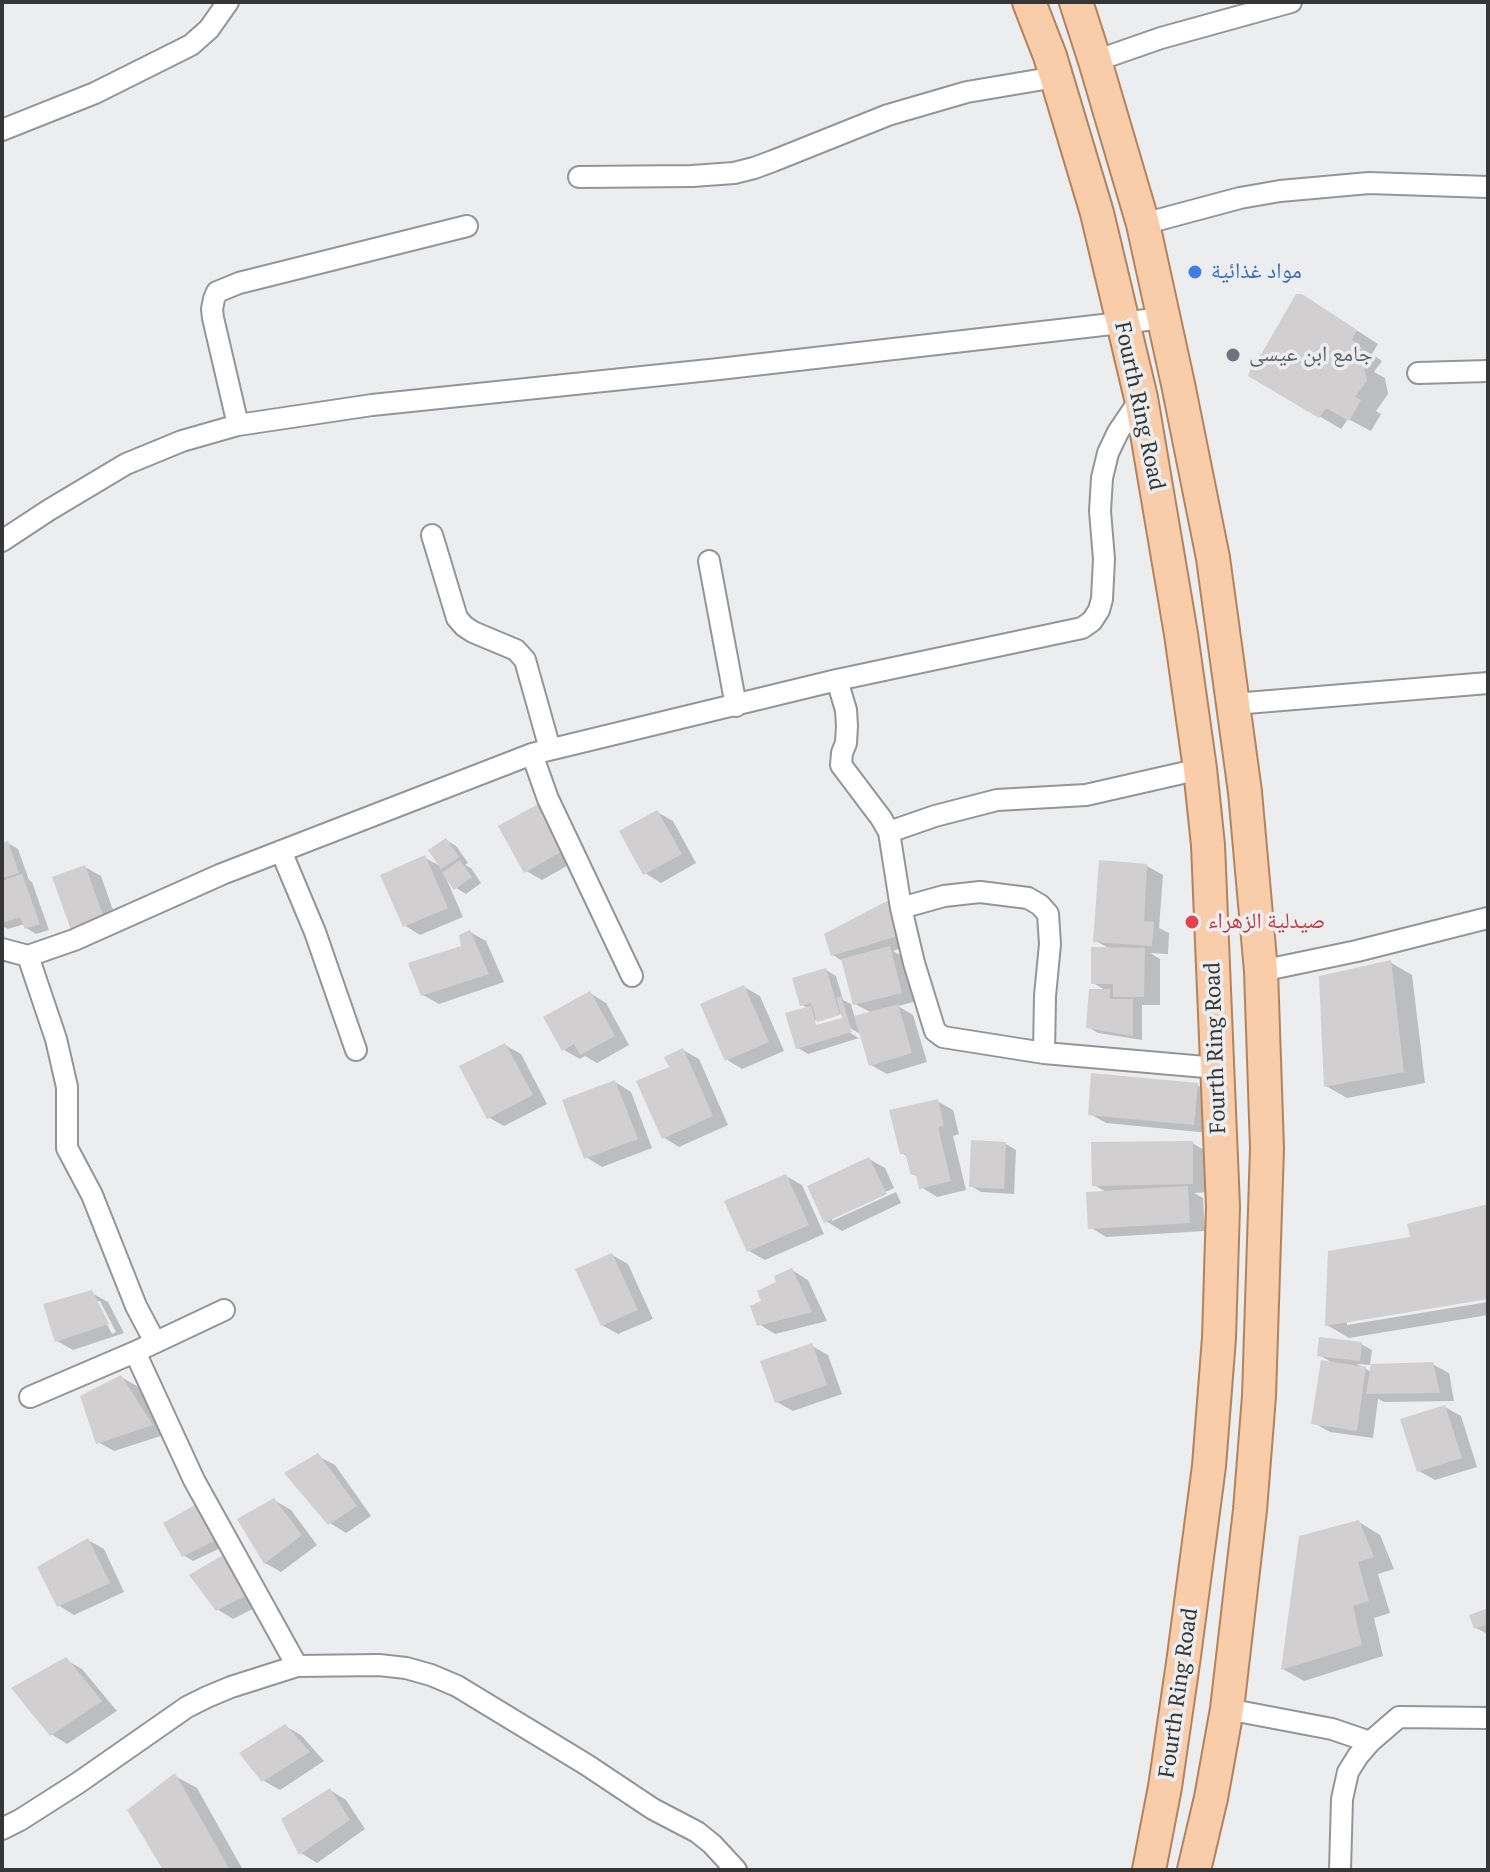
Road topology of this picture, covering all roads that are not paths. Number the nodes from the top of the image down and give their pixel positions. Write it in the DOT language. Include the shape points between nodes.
graph roads {
  1 [pos="228,2"];
  2 [pos="1029,2"];
  3 [pos="1076,2"];
  4 [pos="1291,2"];
  5 [pos="1095,61"];
  6 [pos="1056,77"];
  7 [pos="2,130"];
  8 [pos="579,177"];
  9 [pos="1488,187"];
  10 [pos="1143,224"];
  11 [pos="467,226"];
  12 [pos="1164,318"];
  13 [pos="1122,322"];
  14 [pos="1488,371"];
  15 [pos="1418,373"];
  16 [pos="1141,398"];
  17 [pos="238,425"];
  18 [pos="432,535"];
  19 [pos="2,541"];
  20 [pos="709,561"];
  21 [pos="837,680"];
  22 [pos="1488,683"];
  23 [pos="1234,704"];
  24 [pos="736,706"];
  25 [pos="541,752"];
  26 [pos="1200,769"];
  27 [pos="889,832"];
  28 [pos="281,851"];
  29 [pos="901,908"];
  30 [pos="1488,918"];
  31 [pos="2,949"];
  32 [pos="28,956"];
  33 [pos="1261,971"];
  34 [pos="632,976"];
  35 [pos="356,1050"];
  36 [pos="1044,1053"];
  37 [pos="1217,1068"];
  38 [pos="224,1310"];
  39 [pos="155,1342"];
  40 [pos="135,1352"];
  41 [pos="30,1397"];
  42 [pos="297,1666"];
  43 [pos="1227,1709"];
  44 [pos="1488,1718"];
  45 [pos="1370,1742"];
  46 [pos="1165,1787"];
  47 [pos="1211,1798"];
  48 [pos="2,1829"];
  49 [pos="736,1870"];
  50 [pos="1149,1870"];
  51 [pos="1194,1870"];
  52 [pos="1340,1870"];
  1 -- 7 [label="street" via="191,45 95,93"];
  2 -- 6 [label="main road, Fourth Ring Road"];
  3 -- 5 [label="main road, Fourth Ring Road"];
  4 -- 5 [label="street"];
  5 -- 10 [label="main road, Fourth Ring Road"];
  6 -- 8 [label="street" via="967,92 888,115 744,171"];
  6 -- 13 [label="main road, Fourth Ring Road" via="1097,213"];
  9 -- 10 [label="street" via="1369,183 1280,191"];
  10 -- 12 [label="main road, Fourth Ring Road"];
  11 -- 17 [label="street" via="217,292 213,318"];
  12 -- 13 [label="street"];
  12 -- 23 [label="main road, Fourth Ring Road" via="1213,558"];
  13 -- 16 [label="main road, Fourth Ring Road"];
  13 -- 17 [label="street" via="372,405"];
  14 -- 15 [label="street"];
  16 -- 21 [label="street" via="1113,442 1102,478 1104,583 1092,621 1066,633"];
  16 -- 26 [label="main road, Fourth Ring Road"];
  17 -- 19 [label="street" via="126,464"];
  18 -- 25 [label="street" via="457,618 525,660"];
  20 -- 24 [label="street"];
  21 -- 24 [label="street"];
  21 -- 27 [label="street" via="847,726 841,765"];
  22 -- 23 [label="street"];
  23 -- 33 [label="main road, Fourth Ring Road"];
  24 -- 25 [label="street"];
  25 -- 28 [label="street"];
  25 -- 34 [label="street" via="548,799"];
  26 -- 27 [label="street" via="1086,795 997,800"];
  26 -- 37 [label="main road, Fourth Ring Road"];
  27 -- 29 [label="street"];
  28 -- 32 [label="street"];
  28 -- 35 [label="street"];
  29 -- 36 [label="street" via="935,1031 952,1039"];
  29 -- 36 [label="street" via="980,892 1028,898 1040,905 1048,914 1050,944"];
  30 -- 33 [label="street"];
  31 -- 32 [label="street"];
  32 -- 39 [label="street" via="67,1087 67,1148"];
  33 -- 43 [label="main road, Fourth Ring Road" via="1267,1148 1259,1396"];
  36 -- 37 [label="street"];
  37 -- 46 [label="main road, Fourth Ring Road" via="1223,1207 1219,1338 1209,1466"];
  38 -- 39 [label="street"];
  39 -- 40 [label="street"];
  40 -- 41 [label="street"];
  40 -- 42 [label="street" via="194,1480"];
  42 -- 48 [label="street" via="187,1707"];
  42 -- 49 [label="street" via="406,1668 457,1686 697,1832"];
  43 -- 45 [label="street" via="1332,1729"];
  43 -- 47 [label="main road, Fourth Ring Road"];
  44 -- 45 [label="street" via="1399,1717"];
  45 -- 52 [label="street" via="1348,1772"];
  46 -- 47 [label="main road"];
  46 -- 50 [label="main road, Fourth Ring Road"];
  47 -- 51 [label="main road, Fourth Ring Road"];
}
